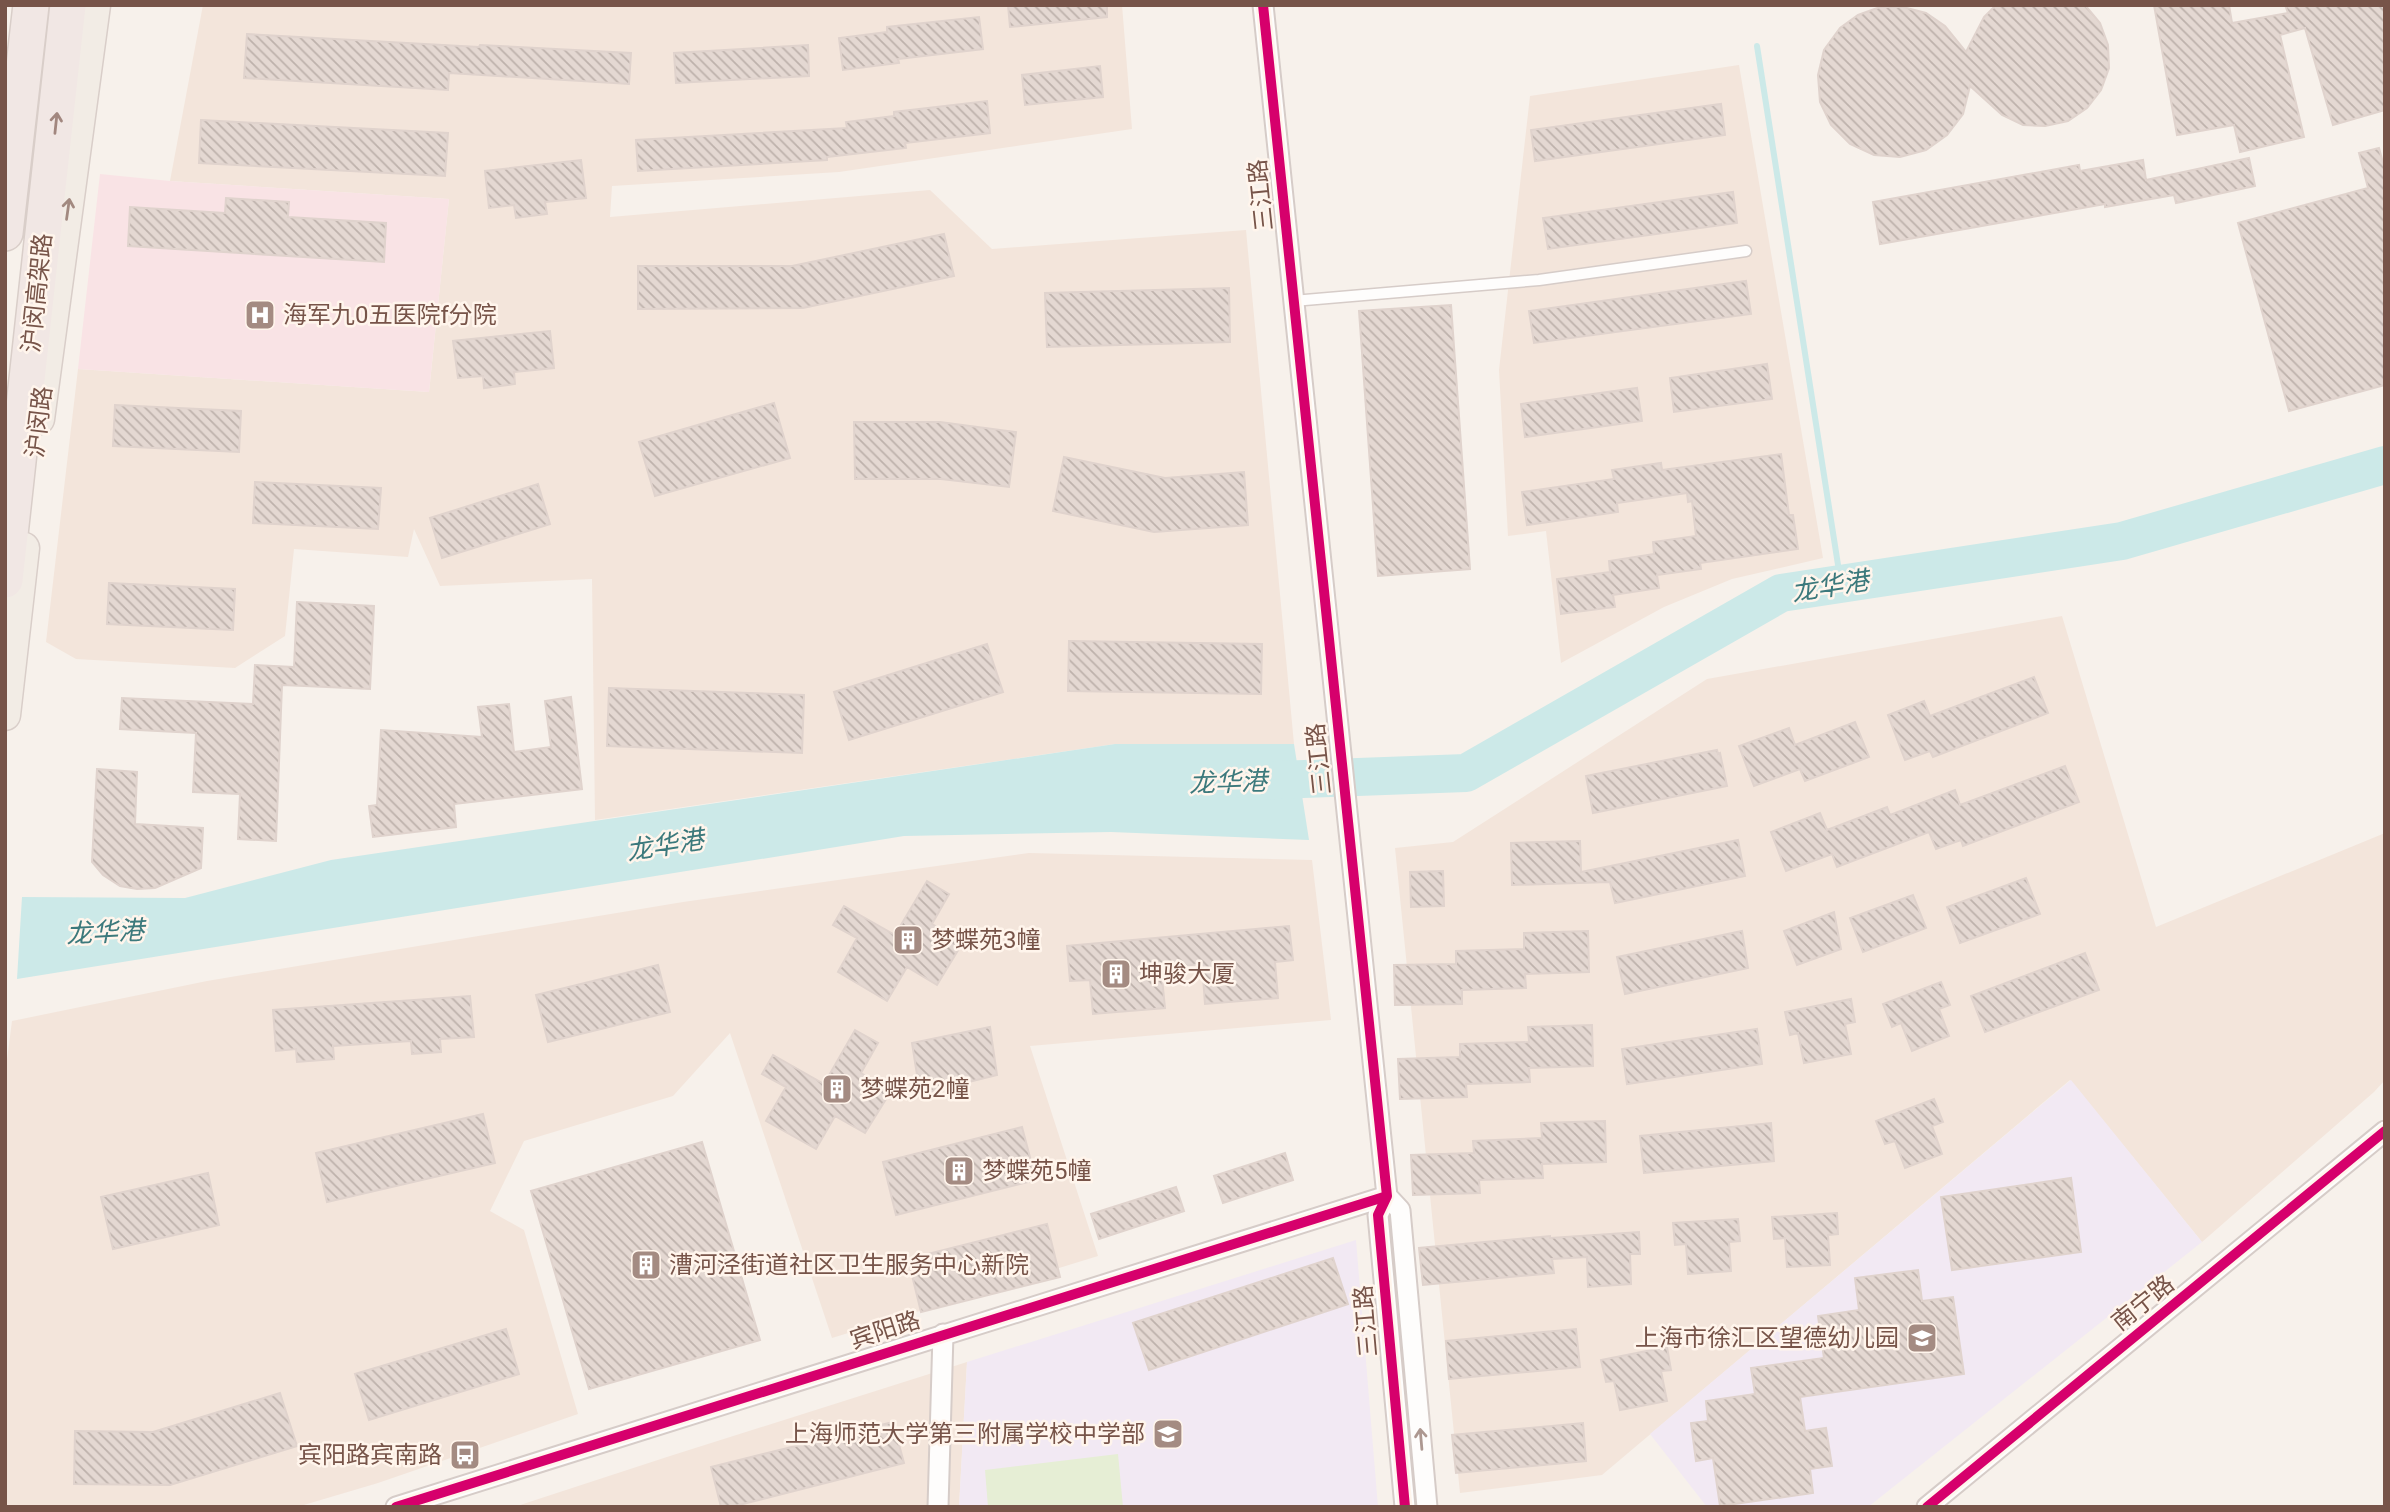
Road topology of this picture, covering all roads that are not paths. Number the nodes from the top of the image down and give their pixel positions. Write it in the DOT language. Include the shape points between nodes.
graph roads {
  1 [pos="16,5"];
  2 [pos="31,5"];
  3 [pos="68,5"];
  4 [pos="96,5"];
  5 [pos="1263,5"];
  6 [pos="5,101"];
  7 [pos="5,233"];
  8 [pos="1746,251"];
  9 [pos="1293,301"];
  10 [pos="5,580"];
  11 [pos="5,715"];
  12 [pos="2385,1131"];
  13 [pos="1387,1196"];
  14 [pos="943,1334"];
  15 [pos="396,1507"];
  16 [pos="938,1507"];
  17 [pos="1405,1507"];
  18 [pos="1427,1507"];
  19 [pos="1927,1507"];
  1 -- 6 [label="main road"];
  2 -- 7 [label="highway, 沪闵高架路"];
  10 -- 3 [label="highway, 沪闵高架路, one-way"];
  11 -- 4 [label="main road, 沪闵路, one-way" via="40,410"];
  5 -- 9 [label="street, 三江路"];
  8 -- 9 [label="lane" via="1539,279"];
  9 -- 13 [label="street, 三江路"];
  12 -- 19 [label="street, 南宁路"];
  13 -- 14 [label="street, 宾阳路"];
  13 -- 17 [label="street, 三江路" via="1378,1215"];
  18 -- 13 [label="street, 三江路, one-way" via="1399,1210"];
  14 -- 15 [label="street, 宾阳路"];
  14 -- 16 [label="street"];
}
